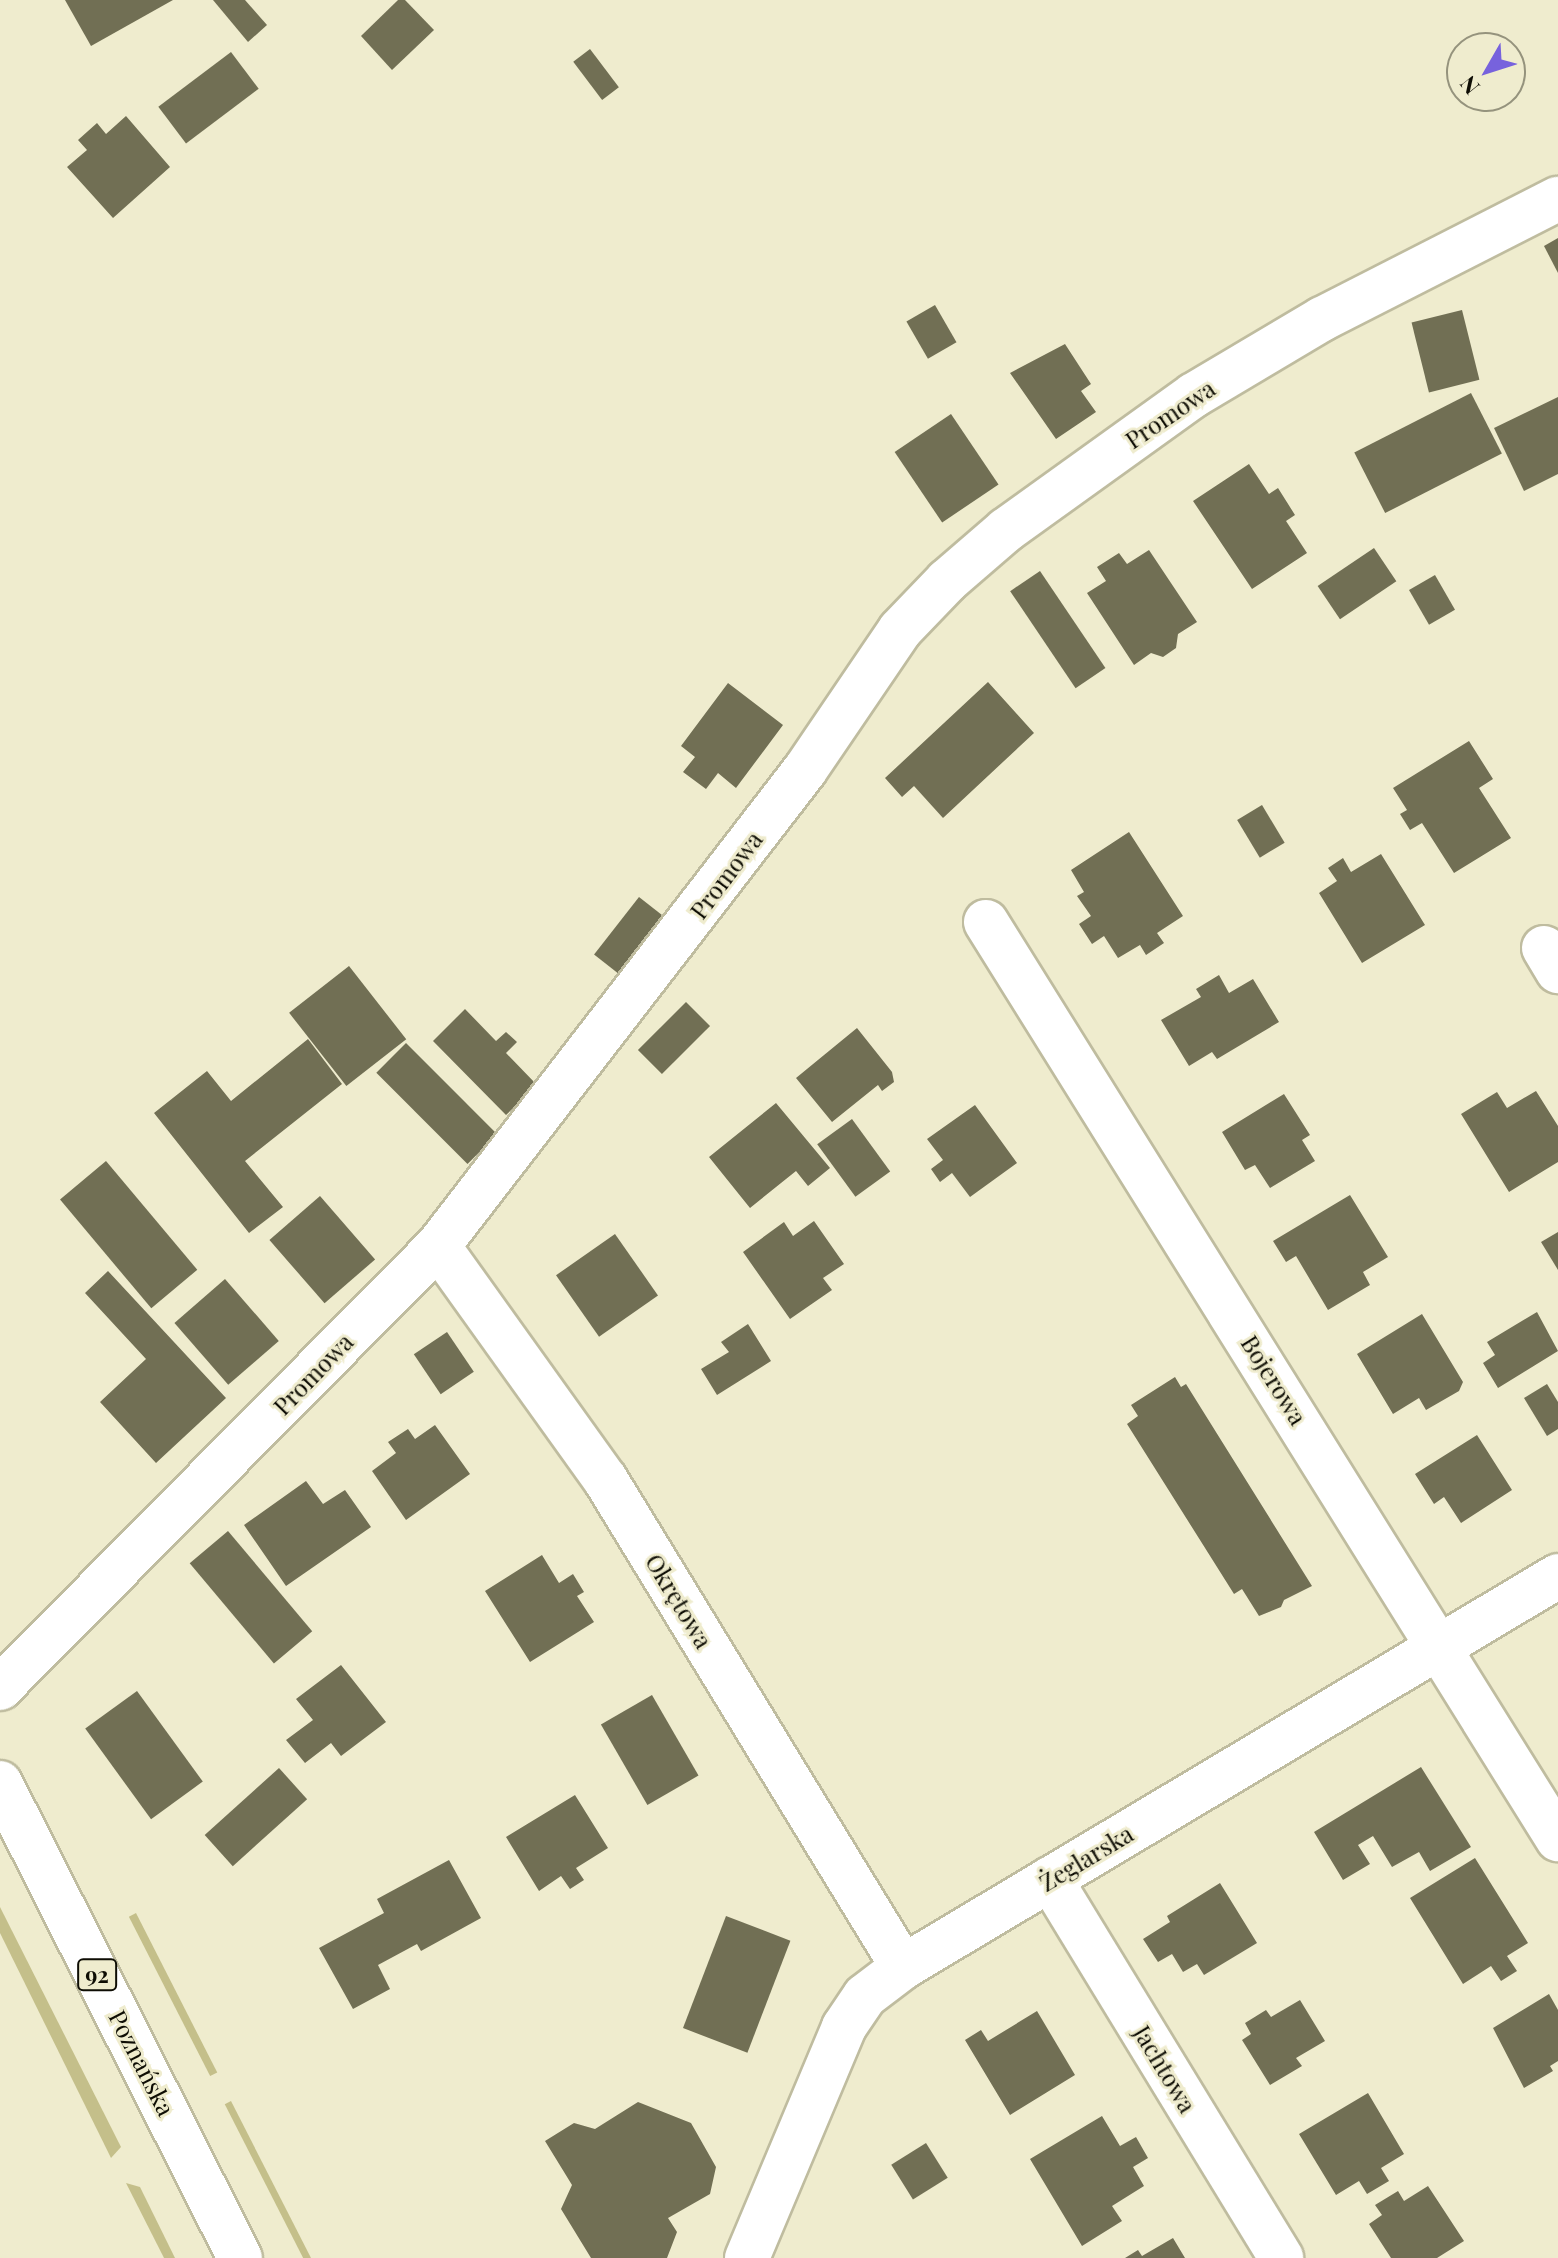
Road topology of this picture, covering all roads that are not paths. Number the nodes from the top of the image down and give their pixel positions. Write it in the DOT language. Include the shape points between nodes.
graph roads {
  1 [pos="1558,199"];
  2 [pos="986,922"];
  3 [pos="438,1246"];
  4 [pos="1558,1576"];
  5 [pos="1441,1647"];
  6 [pos="0,1688"];
  7 [pos="0,1783"];
  8 [pos="1558,1839"];
  9 [pos="1050,1879"];
  10 [pos="903,1967"];
  11 [pos="240,2258"];
  12 [pos="747,2258"];
  13 [pos="1281,2258"];
  1 -- 3 [label="street, Promowa" via="1362,298 1194,395 1006,530 947,581 900,630 805,770"];
  2 -- 5 [label="street, Bojerowa"];
  3 -- 6 [label="street, Promowa"];
  3 -- 10 [label="street, Okrętowa" via="605,1479"];
  4 -- 5 [label="street, Żeglarska"];
  5 -- 8 [label="street, Bojerowa"];
  5 -- 9 [label="street, Żeglarska"];
  7 -- 11 [label="street, Poznańska / 92"];
  9 -- 10 [label="street, Żeglarska"];
  9 -- 13 [label="street, Jachtowa"];
  10 -- 12 [label="street, Żeglarska" via="865,1996 844,2027"];
}
